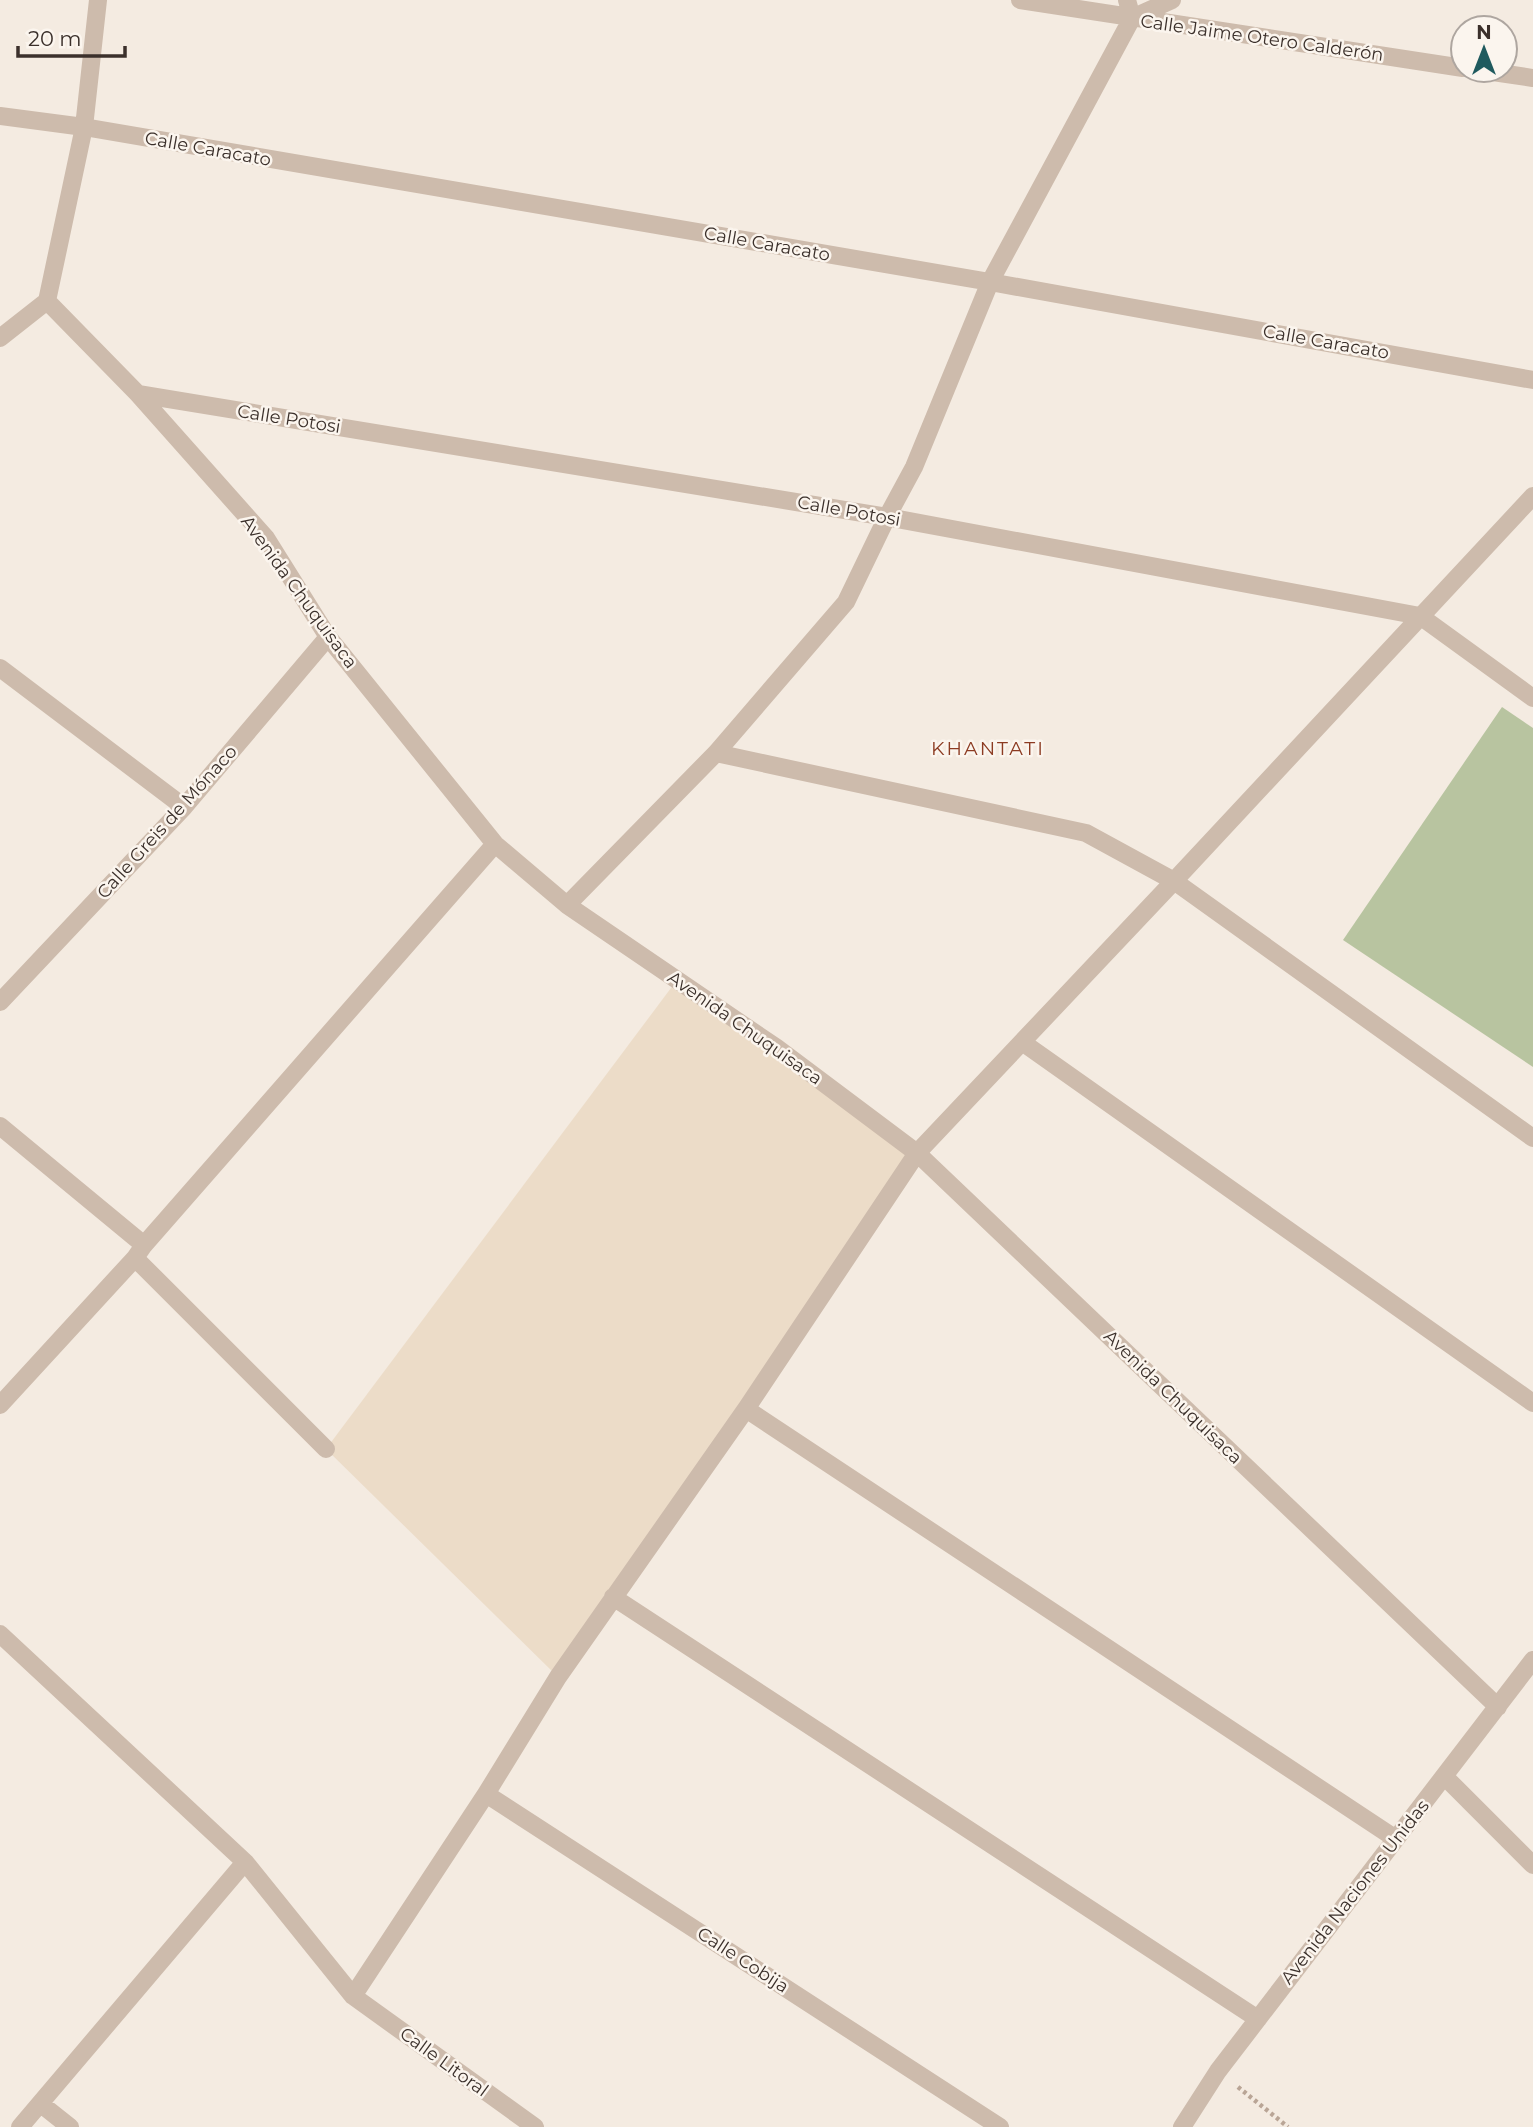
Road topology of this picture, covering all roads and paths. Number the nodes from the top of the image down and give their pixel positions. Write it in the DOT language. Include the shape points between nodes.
graph roads {
  1 [pos="98,0"];
  2 [pos="1020,0"];
  3 [pos="1127,0"];
  4 [pos="1172,0"];
  5 [pos="1132,18"];
  6 [pos="1449,66"];
  7 [pos="0,116"];
  8 [pos="84,127"];
  9 [pos="990,282"];
  10 [pos="47,301"];
  11 [pos="0,338"];
  12 [pos="1533,380"];
  13 [pos="138,394"];
  14 [pos="1533,496"];
  15 [pos="887,517"];
  16 [pos="1420,616"];
  17 [pos="328,637"];
  18 [pos="0,668"];
  19 [pos="1533,698"];
  20 [pos="716,753"];
  21 [pos="184,807"];
  22 [pos="495,844"];
  23 [pos="1174,881"];
  24 [pos="567,905"];
  25 [pos="0,1002"];
  26 [pos="1022,1042"];
  27 [pos="0,1126"];
  28 [pos="1533,1138"];
  29 [pos="917,1153"];
  30 [pos="140,1252"];
  31 [pos="1533,1403"];
  32 [pos="0,1405"];
  33 [pos="746,1409"];
  34 [pos="326,1449"];
  35 [pos="613,1597"];
  36 [pos="0,1634"];
  37 [pos="1533,1660"];
  38 [pos="1497,1707"];
  39 [pos="1444,1776"];
  40 [pos="486,1794"];
  41 [pos="1396,1839"];
  42 [pos="245,1862"];
  43 [pos="1533,1865"];
  44 [pos="353,1996"];
  45 [pos="1258,2019"];
  46 [pos="1218,2071"];
  47 [pos="41,2104"];
  48 [pos="526,2124"];
  49 [pos="20,2127"];
  50 [pos="70,2127"];
  51 [pos="1000,2127"];
  52 [pos="1182,2127"];
  53 [pos="1288,2127"];
  1 -- 8 [label="street"];
  2 -- 5 [label="street, Calle Jaime Otero Calderón"];
  3 -- 5 [label="street"];
  4 -- 5 [label="street"];
  5 -- 6 [label="street, Calle Jaime Otero Calderón"];
  5 -- 9 [label="street"];
  7 -- 8 [label="street, Calle Caracato"];
  8 -- 9 [label="street, Calle Caracato"];
  8 -- 10 [label="street"];
  9 -- 12 [label="street, Calle Caracato"];
  9 -- 15 [label="street" via="915,467"];
  10 -- 11 [label="street"];
  10 -- 13 [label="street, Avenida Chuquisaca"];
  13 -- 15 [label="street, Calle Potosi"];
  13 -- 17 [label="street, Avenida Chuquisaca" via="266,538"];
  14 -- 16 [label="street"];
  15 -- 16 [label="street, Calle Potosi"];
  15 -- 20 [label="street" via="846,602"];
  16 -- 19 [label="street, Calle Potosi"];
  16 -- 23 [label="street"];
  17 -- 21 [label="street, Calle Greis de Mónaco"];
  17 -- 22 [label="street, Avenida Chuquisaca"];
  18 -- 21 [label="street"];
  20 -- 23 [label="street" via="1086,833"];
  20 -- 24 [label="street"];
  21 -- 25 [label="street, Calle Greis de Mónaco"];
  22 -- 24 [label="street, Avenida Chuquisaca"];
  22 -- 30 [label="street"];
  23 -- 26 [label="street"];
  23 -- 28 [label="street"];
  24 -- 29 [label="street, Avenida Chuquisaca" via="777,1048"];
  26 -- 29 [label="street"];
  26 -- 31 [label="street"];
  27 -- 30 [label="street"];
  29 -- 33 [label="street"];
  29 -- 38 [label="street, Avenida Chuquisaca"];
  30 -- 32 [label="street"];
  30 -- 34 [label="street"];
  33 -- 35 [label="street"];
  33 -- 41 [label="street"];
  35 -- 40 [label="street"];
  35 -- 45 [label="street"];
  36 -- 42 [label="street, Calle Litoral"];
  37 -- 38 [label="street, Avenida Naciones Unidas"];
  38 -- 39 [label="street, Avenida Naciones Unidas"];
  39 -- 41 [label="street, Avenida Naciones Unidas"];
  39 -- 43 [label="street"];
  40 -- 44 [label="street"];
  40 -- 51 [label="street, Calle Cobija"];
  41 -- 45 [label="street, Avenida Naciones Unidas"];
  42 -- 44 [label="street, Calle Litoral"];
  42 -- 47 [label="street"];
  44 -- 48 [label="street, Calle Litoral"];
  45 -- 46 [label="street, Avenida Naciones Unidas"];
  46 -- 52 [label="street, Avenida Naciones Unidas"];
  46 -- 53 [label="path"];
  47 -- 49 [label="street"];
  47 -- 50 [label="street"];
}
